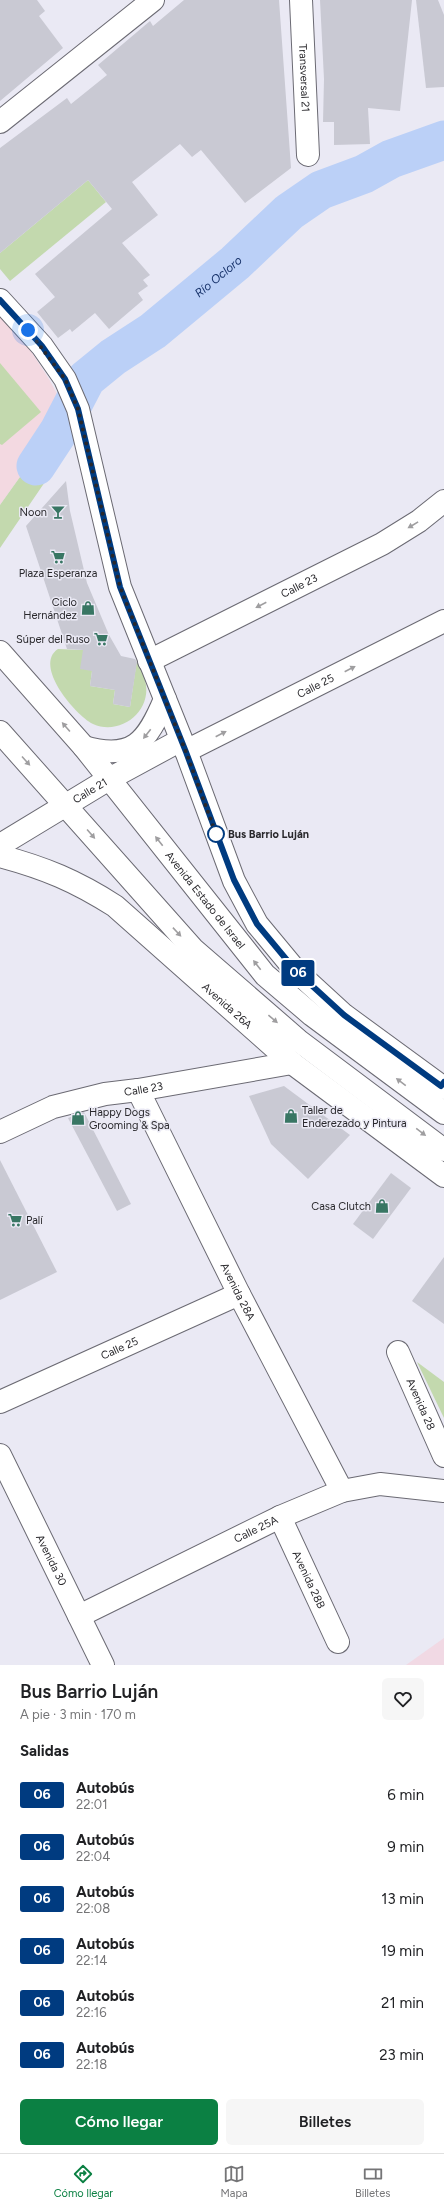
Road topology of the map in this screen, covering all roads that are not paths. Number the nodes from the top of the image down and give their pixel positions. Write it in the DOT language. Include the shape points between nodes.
graph roads {
  1 [pos="153,0"];
  2 [pos="301,0"];
  3 [pos="0,122"];
  4 [pos="308,155"];
  5 [pos="0,300"];
  6 [pos="444,501"];
  7 [pos="444,621"];
  8 [pos="0,652"];
  9 [pos="150,661"];
  10 [pos="165,699"];
  11 [pos="0,732"];
  12 [pos="184,746"];
  13 [pos="84,747"];
  14 [pos="109,779"];
  15 [pos="65,805"];
  16 [pos="0,845"];
  17 [pos="0,856"];
  18 [pos="292,1063"];
  19 [pos="443,1086"];
  20 [pos="138,1090"];
  21 [pos="444,1113"];
  22 [pos="0,1132"];
  23 [pos="444,1150"];
  24 [pos="444,1176"];
  25 [pos="239,1294"];
  26 [pos="398,1352"];
  27 [pos="0,1402"];
  28 [pos="0,1455"];
  29 [pos="444,1456"];
  30 [pos="342,1491"];
  31 [pos="444,1491"];
  32 [pos="280,1517"];
  33 [pos="79,1616"];
  34 [pos="338,1642"];
  35 [pos="104,1665"];
  1 -- 3 [label="street"];
  2 -- 4 [label="street, Transversal 21"];
  5 -- 9 [label="street" via="42,346 65,379 78,409 120,587"];
  6 -- 9 [label="street, Calle 23, one-way" via="419,521 382,544"];
  12 -- 7 [label="street, Calle 25, one-way"];
  13 -- 8 [label="street, Avenida Estado de Israel, one-way"];
  9 -- 10 [label="street"];
  10 -- 12 [label="street"];
  10 -- 13 [label="street, one-way" via="152,728 146,737 134,746 111,753"];
  11 -- 15 [label="street, one-way"];
  12 -- 14 [label="street, Calle 21"];
  12 -- 19 [label="street" via="234,880 257,924 296,971 344,1015"];
  13 -- 14 [label="street, Avenida Estado de Israel"];
  14 -- 15 [label="street, Calle 21"];
  21 -- 14 [label="street, Avenida Estado de Israel, one-way" via="312,1015 265,975"];
  15 -- 16 [label="street, Calle 21"];
  15 -- 23 [label="street, one-way" via="193,949 299,1042"];
  17 -- 18 [label="street, Avenida 26A" via="40,867 83,885 116,906"];
  18 -- 20 [label="street, Calle 23"];
  18 -- 24 [label="street, Avenida 26A"];
  20 -- 22 [label="street, Calle 23" via="105,1094 53,1107"];
  20 -- 25 [label="street, Avenida 28A"];
  25 -- 27 [label="street, Calle 25"];
  25 -- 30 [label="street, Avenida 28A"];
  26 -- 29 [label="street, Avenida 28"];
  28 -- 33 [label="street, Avenida 30"];
  30 -- 31 [label="street, Calle 25A" via="380,1484"];
  30 -- 32 [label="street, Calle 25A"];
  32 -- 33 [label="street, Calle 25A"];
  32 -- 34 [label="street, Avenida 28B"];
  33 -- 35 [label="street, Avenida 30"];
}
